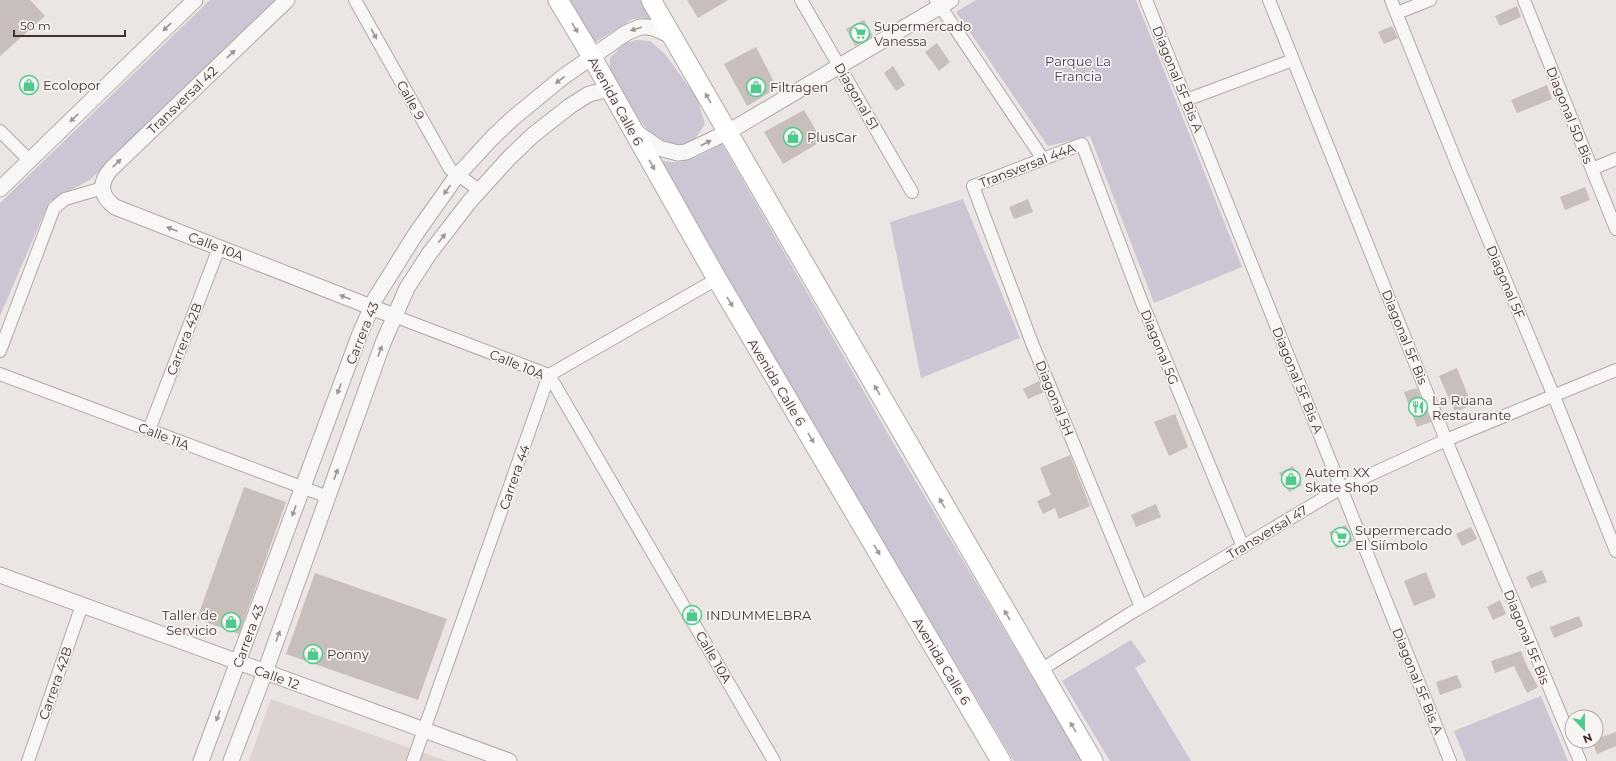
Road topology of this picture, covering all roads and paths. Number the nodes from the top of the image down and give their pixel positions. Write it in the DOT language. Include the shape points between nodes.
graph roads {
  1 [pos="195,0"];
  2 [pos="287,0"];
  3 [pos="355,0"];
  4 [pos="558,0"];
  5 [pos="651,0"];
  6 [pos="801,0"];
  7 [pos="1146,0"];
  8 [pos="1269,0"];
  9 [pos="1391,0"];
  10 [pos="1430,0"];
  11 [pos="1524,0"];
  12 [pos="942,2"];
  13 [pos="1397,13"];
  14 [pos="673,37"];
  15 [pos="592,57"];
  16 [pos="1293,60"];
  17 [pos="839,65"];
  18 [pos="610,89"];
  19 [pos="1186,100"];
  20 [pos="0,131"];
  21 [pos="633,131"];
  22 [pos="728,132"];
  23 [pos="1082,144"];
  24 [pos="1043,159"];
  25 [pos="1616,159"];
  26 [pos="30,161"];
  27 [pos="1592,169"];
  28 [pos="458,175"];
  29 [pos="973,186"];
  30 [pos="103,188"];
  31 [pos="0,189"];
  32 [pos="479,190"];
  33 [pos="912,192"];
  34 [pos="1616,229"];
  35 [pos="219,248"];
  36 [pos="717,278"];
  37 [pos="372,307"];
  38 [pos="394,316"];
  39 [pos="0,351"];
  40 [pos="1616,370"];
  41 [pos="0,374"];
  42 [pos="549,375"];
  43 [pos="1553,394"];
  44 [pos="149,430"];
  45 [pos="1446,440"];
  46 [pos="303,488"];
  47 [pos="1341,488"];
  48 [pos="328,497"];
  49 [pos="1243,547"];
  50 [pos="1616,551"];
  51 [pos="0,575"];
  52 [pos="82,605"];
  53 [pos="1141,608"];
  54 [pos="238,662"];
  55 [pos="1039,671"];
  56 [pos="265,672"];
  57 [pos="424,730"];
  58 [pos="28,761"];
  59 [pos="202,761"];
  60 [pos="232,761"];
  61 [pos="413,761"];
  62 [pos="509,761"];
  63 [pos="774,761"];
  64 [pos="1001,761"];
  65 [pos="1093,761"];
  66 [pos="1450,761"];
  67 [pos="1580,761"];
  1 -- 26 [label="street, one-way"];
  30 -- 2 [label="street, Transversal 42, one-way" via="106,175 112,168"];
  3 -- 28 [label="street, Calle 9, one-way" via="450,169"];
  4 -- 15 [label="main road, Avenida Calle 6, one-way"];
  5 -- 14 [label="main road"];
  6 -- 17 [label="street, Diagonal 51"];
  7 -- 19 [label="street, Diagonal 5F Bis A"];
  8 -- 16 [label="street, Diagonal 5F Bis"];
  9 -- 13 [label="street"];
  10 -- 13 [label="street"];
  11 -- 27 [label="street, Diagonal 5D Bis"];
  12 -- 17 [label="street"];
  12 -- 24 [label="street"];
  13 -- 43 [label="street, Diagonal 5F"];
  14 -- 15 [label="street, Carrera 43, one-way" via="654,28 640,27 626,33"];
  22 -- 14 [label="main road, one-way"];
  15 -- 18 [label="main road, Avenida Calle 6"];
  15 -- 28 [label="street, Carrera 43, one-way" via="512,119"];
  16 -- 19 [label="street"];
  16 -- 45 [label="street, Diagonal 5F Bis"];
  17 -- 22 [label="street"];
  17 -- 33 [label="street, Diagonal 51"];
  18 -- 21 [label="main road, Avenida Calle 6"];
  18 -- 32 [label="street, Carrera 43" via="589,94 564,110 508,158"];
  19 -- 47 [label="street, Diagonal 5F Bis A"];
  20 -- 26 [label="street"];
  21 -- 22 [label="street, one-way" via="659,148 678,153 698,147"];
  21 -- 36 [label="main road, Avenida Calle 6, one-way"];
  55 -- 22 [label="main road, one-way"];
  23 -- 24 [label="street, Transversal 44A"];
  23 -- 49 [label="street, Diagonal 5G" via="1141,300"];
  24 -- 29 [label="street, Transversal 44A"];
  25 -- 27 [label="street"];
  26 -- 31 [label="street"];
  27 -- 34 [label="street, Diagonal 5D Bis"];
  28 -- 32 [label="street, Calle 9"];
  28 -- 37 [label="street, Carrera 43, one-way" via="415,235"];
  29 -- 53 [label="street, Diagonal 5H" via="1032,343"];
  35 -- 30 [label="street, Calle 10A, one-way" via="115,207 104,195"];
  30 -- 39 [label="street" via="65,199 52,212"];
  38 -- 32 [label="street, Carrera 43, one-way" via="418,270"];
  37 -- 35 [label="street, Calle 10A, one-way"];
  35 -- 44 [label="street, Carrera 42B"];
  36 -- 42 [label="street"];
  36 -- 64 [label="main road, Avenida Calle 6, one-way"];
  37 -- 38 [label="street, Calle 10A"];
  37 -- 46 [label="street, Carrera 43, one-way"];
  38 -- 42 [label="street, Calle 10A"];
  48 -- 38 [label="street, Carrera 43, one-way"];
  40 -- 43 [label="street, Transversal 47"];
  41 -- 44 [label="street, Calle 11A"];
  42 -- 57 [label="street, Carrera 44"];
  42 -- 63 [label="street, Calle 10A"];
  43 -- 45 [label="street, Transversal 47"];
  43 -- 50 [label="street, Diagonal 5F"];
  44 -- 46 [label="street, Calle 11A"];
  45 -- 47 [label="street, Transversal 47"];
  45 -- 67 [label="street, Diagonal 5F Bis"];
  46 -- 48 [label="street, Calle 11A"];
  46 -- 54 [label="street, Carrera 43, one-way"];
  47 -- 49 [label="street, Transversal 47"];
  47 -- 66 [label="street, Diagonal 5F Bis A"];
  56 -- 48 [label="street, Carrera 43, one-way"];
  49 -- 53 [label="street, Transversal 47"];
  51 -- 52 [label="street, Calle 12"];
  52 -- 54 [label="street, Calle 12"];
  52 -- 58 [label="street, Carrera 42B"];
  53 -- 55 [label="street, Transversal 47"];
  54 -- 56 [label="street, Calle 12"];
  54 -- 59 [label="street, Carrera 43, one-way"];
  65 -- 55 [label="main road, one-way"];
  56 -- 57 [label="street, Calle 12"];
  56 -- 60 [label="street, Carrera 43"];
  57 -- 61 [label="street, Carrera 44"];
  57 -- 62 [label="street, Calle 12"];
}
